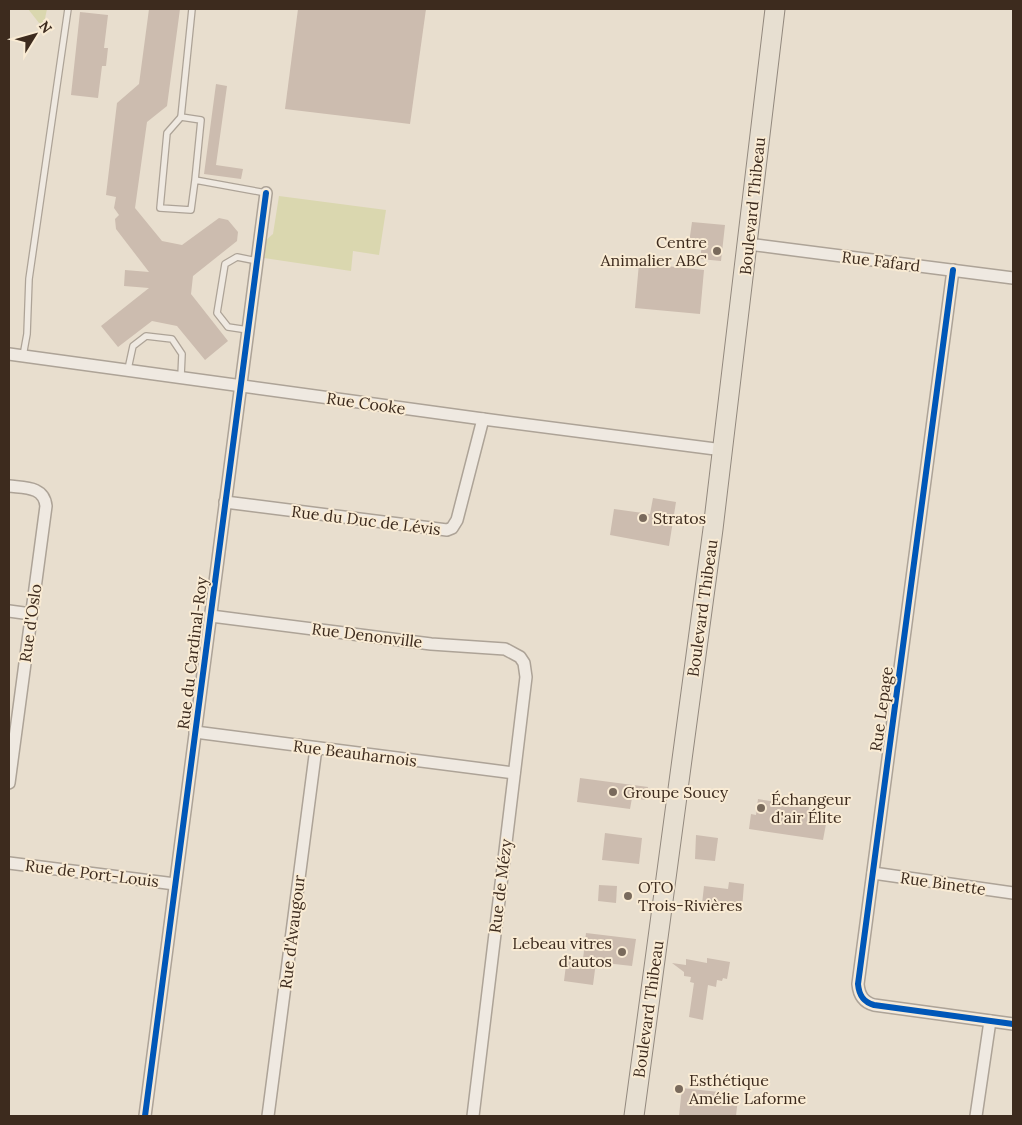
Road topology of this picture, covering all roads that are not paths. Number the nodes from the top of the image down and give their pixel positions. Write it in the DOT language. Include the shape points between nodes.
graph roads {
  1 [pos="68,9"];
  2 [pos="192,9"];
  3 [pos="775,9"];
  4 [pos="181,117"];
  5 [pos="195,180"];
  6 [pos="266,193"];
  7 [pos="748,244"];
  8 [pos="257,261"];
  9 [pos="953,270"];
  10 [pos="1013,278"];
  11 [pos="248,330"];
  12 [pos="9,354"];
  13 [pos="23,356"];
  14 [pos="128,369"];
  15 [pos="181,376"];
  16 [pos="240,385"];
  17 [pos="483,419"];
  18 [pos="722,450"];
  19 [pos="9,486"];
  20 [pos="225,502"];
  21 [pos="9,611"];
  22 [pos="31,614"];
  23 [pos="211,616"];
  24 [pos="520,657"];
  25 [pos="196,732"];
  26 [pos="12,736"];
  27 [pos="316,748"];
  28 [pos="514,773"];
  29 [pos="9,782"];
  30 [pos="9,863"];
  31 [pos="872,873"];
  32 [pos="175,884"];
  33 [pos="1013,893"];
  34 [pos="990,1021"];
  35 [pos="1013,1024"];
  36 [pos="145,1116"];
  37 [pos="268,1116"];
  38 [pos="473,1116"];
  39 [pos="634,1116"];
  40 [pos="976,1116"];
  1 -- 13 [label="lane" via="29,279"];
  2 -- 4 [label="lane"];
  3 -- 7 [label="main road, Boulevard Thibeau"];
  4 -- 5 [label="lane" via="201,120"];
  4 -- 5 [label="lane" via="167,133 160,208 191,210"];
  5 -- 6 [label="lane"];
  6 -- 8 [label="street, Rue du Cardinal-Roy"];
  7 -- 9 [label="street, Rue Fafard"];
  7 -- 18 [label="main road, Boulevard Thibeau"];
  8 -- 11 [label="street, Rue du Cardinal-Roy"];
  8 -- 11 [label="lane" via="237,257 225,264 217,313 228,327"];
  9 -- 10 [label="street, Rue Fafard"];
  9 -- 31 [label="street, Rue Lepage"];
  11 -- 16 [label="street, Rue du Cardinal-Roy"];
  12 -- 13 [label="street, Rue Cooke"];
  13 -- 14 [label="street, Rue Cooke"];
  14 -- 15 [label="street, Rue Cooke"];
  14 -- 15 [label="lane" via="132,346 146,336 172,339 182,354"];
  15 -- 16 [label="street, Rue Cooke"];
  16 -- 17 [label="street, Rue Cooke"];
  16 -- 20 [label="street, Rue du Cardinal-Roy"];
  17 -- 18 [label="street, Rue Cooke"];
  17 -- 20 [label="street, Rue du Duc de Lévis" via="457,520 447,530"];
  18 -- 39 [label="main road, Boulevard Thibeau"];
  19 -- 22 [label="street, Rue d'Oslo" via="32,489 42,495 46,506"];
  20 -- 23 [label="street, Rue du Cardinal-Roy"];
  21 -- 22 [label="street"];
  22 -- 26 [label="street, Rue d'Oslo"];
  23 -- 24 [label="street, Rue Denonville" via="431,644 505,648"];
  23 -- 25 [label="street, Rue du Cardinal-Roy"];
  24 -- 28 [label="street, Rue de Mézy" via="526,677"];
  25 -- 27 [label="street, Rue Beauharnois"];
  25 -- 32 [label="street, Rue du Cardinal-Roy"];
  26 -- 29 [label="street, Rue d'Oslo"];
  27 -- 28 [label="street, Rue Beauharnois"];
  27 -- 37 [label="street, Rue d'Avaugour"];
  28 -- 38 [label="street, Rue de Mézy"];
  30 -- 32 [label="street, Rue de Port-Louis"];
  31 -- 33 [label="street, Rue Binette"];
  31 -- 34 [label="street, Rue Lepage" via="858,984 861,997 874,1006"];
  32 -- 36 [label="street, Rue du Cardinal-Roy"];
  34 -- 35 [label="street, Rue Lepage"];
  34 -- 40 [label="street"];
}
